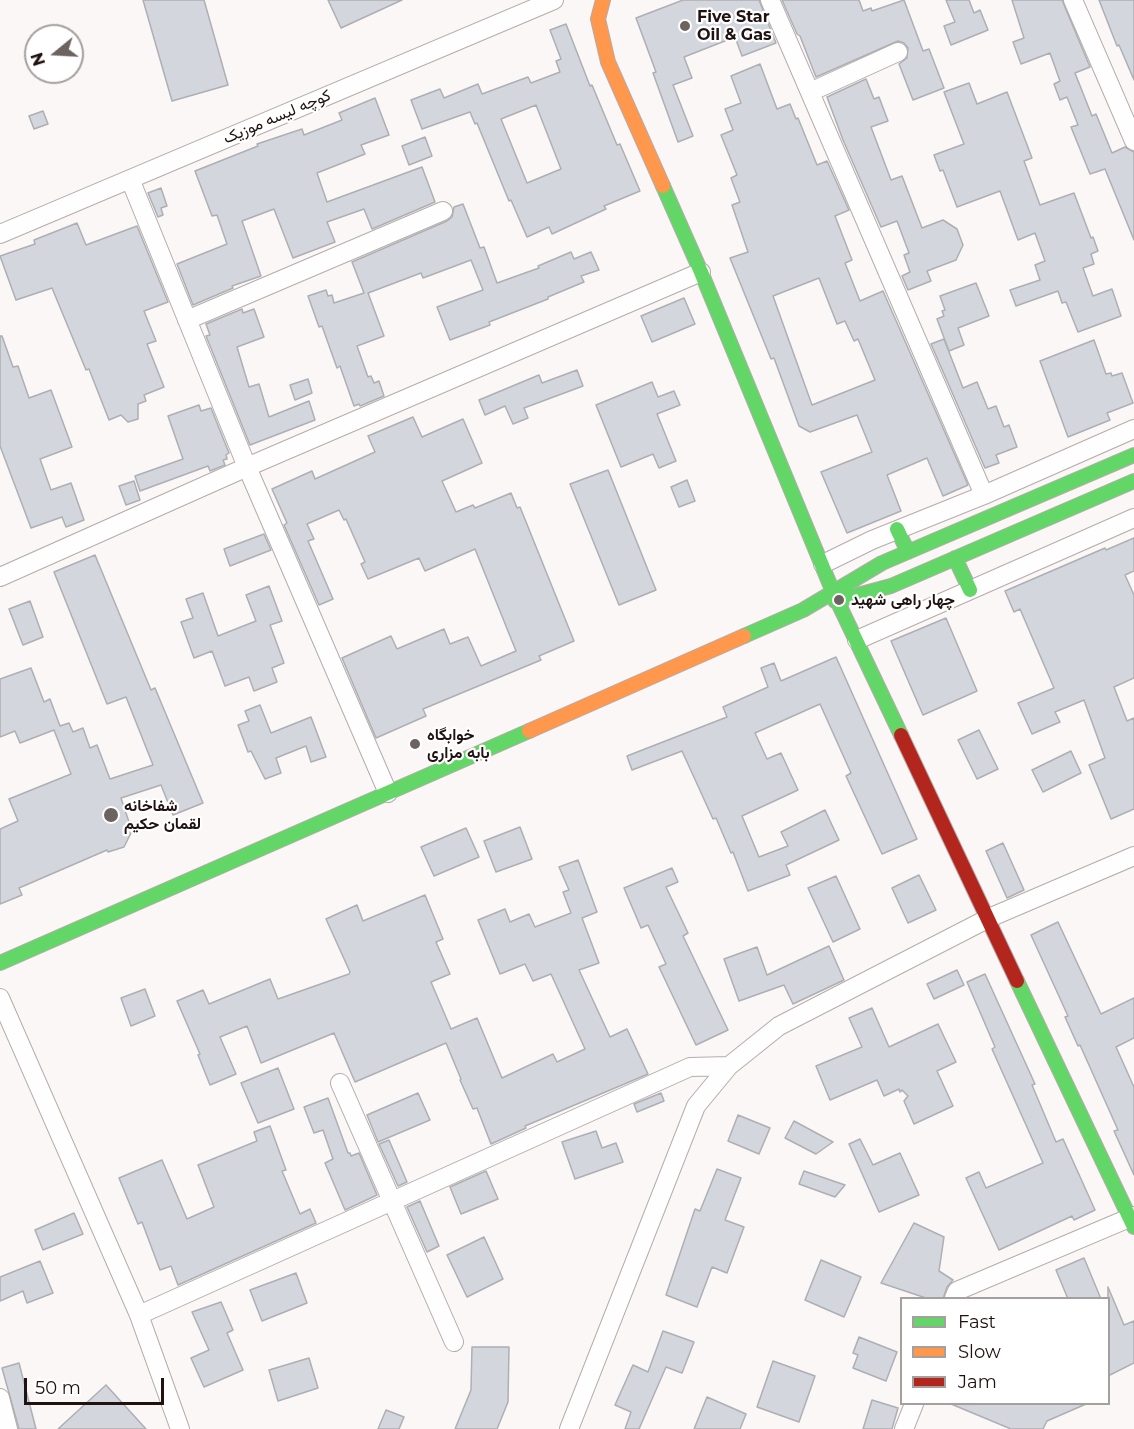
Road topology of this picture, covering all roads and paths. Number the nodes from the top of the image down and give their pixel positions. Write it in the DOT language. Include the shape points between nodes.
graph roads {
  1 [pos="554,0"];
  2 [pos="603,0"];
  3 [pos="770,0"];
  4 [pos="1073,0"];
  5 [pos="898,52"];
  6 [pos="810,92"];
  7 [pos="1134,141"];
  8 [pos="130,179"];
  9 [pos="443,211"];
  10 [pos="0,234"];
  11 [pos="701,272"];
  12 [pos="187,320"];
  13 [pos="1134,429"];
  14 [pos="1134,455"];
  15 [pos="247,467"];
  16 [pos="1134,481"];
  17 [pos="984,495"];
  18 [pos="1134,518"];
  19 [pos="897,529"];
  20 [pos="908,552"];
  21 [pos="955,558"];
  22 [pos="823,564"];
  23 [pos="0,577"];
  24 [pos="970,590"];
  25 [pos="835,596"];
  26 [pos="857,640"];
  27 [pos="388,793"];
  28 [pos="1134,856"];
  29 [pos="989,918"];
  30 [pos="0,963"];
  31 [pos="0,998"];
  32 [pos="729,1066"];
  33 [pos="340,1083"];
  34 [pos="391,1201"];
  35 [pos="1133,1220"];
  36 [pos="955,1297"];
  37 [pos="139,1315"];
  38 [pos="454,1342"];
  39 [pos="0,1398"];
  40 [pos="914,1405"];
  41 [pos="8,1429"];
  42 [pos="180,1429"];
  43 [pos="568,1429"];
  44 [pos="904,1429"];
  1 -- 8 [label="street, کوچه لیسه موزیک"];
  2 -- 11 [label="main road" via="598,19 608,62"];
  3 -- 6 [label="street"];
  4 -- 7 [label="street"];
  5 -- 6 [label="street"];
  6 -- 17 [label="street"];
  8 -- 10 [label="street, کوچه لیسه موزیک"];
  8 -- 12 [label="street"];
  9 -- 12 [label="street"];
  11 -- 15 [label="street"];
  11 -- 22 [label="main road"];
  12 -- 15 [label="street"];
  13 -- 17 [label="street"];
  14 -- 20 [label="main road"];
  15 -- 23 [label="street"];
  15 -- 27 [label="street"];
  16 -- 21 [label="main road"];
  17 -- 19 [label="street"];
  18 -- 24 [label="street"];
  19 -- 20 [label="main road"];
  19 -- 22 [label="street"];
  20 -- 25 [label="main road" via="882,563"];
  21 -- 24 [label="main road"];
  21 -- 25 [label="main road" via="891,586"];
  22 -- 25 [label="main road"];
  24 -- 26 [label="street"];
  25 -- 26 [label="main road"];
  25 -- 27 [label="main road"];
  26 -- 29 [label="main road"];
  27 -- 30 [label="main road"];
  28 -- 29 [label="street"];
  29 -- 32 [label="street" via="780,1026"];
  29 -- 35 [label="main road"];
  31 -- 37 [label="street"];
  32 -- 34 [label="street" via="690,1067"];
  32 -- 43 [label="street" via="696,1106"];
  33 -- 34 [label="street"];
  34 -- 37 [label="street"];
  34 -- 38 [label="street"];
  35 -- 36 [label="street" via="957,1291"];
  37 -- 42 [label="street"];
  39 -- 41 [label="street"];
  40 -- 44 [label="street"];
}
